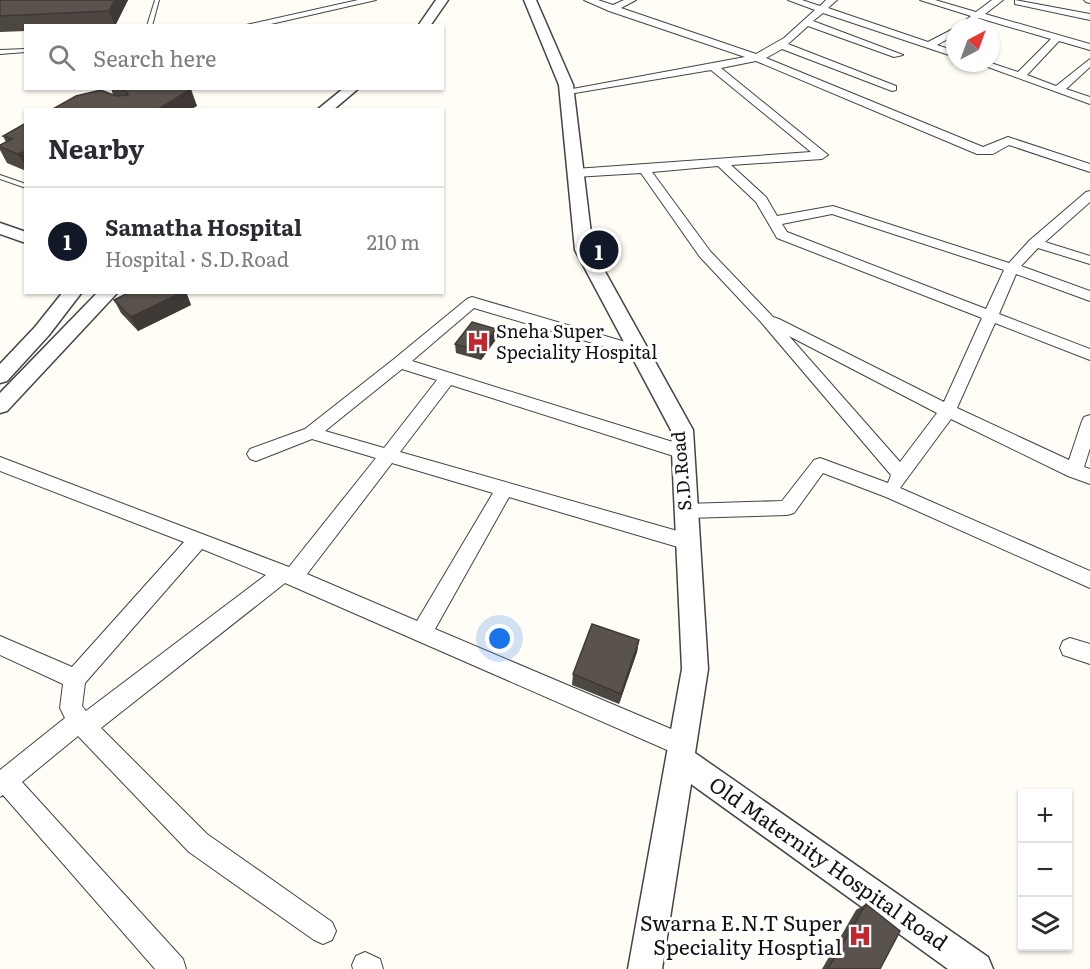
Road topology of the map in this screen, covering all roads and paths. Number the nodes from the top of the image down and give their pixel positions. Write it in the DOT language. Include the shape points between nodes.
graph roads {
  1 [pos="157,0"];
  2 [pos="371,0"];
  3 [pos="429,0"];
  4 [pos="442,0"];
  5 [pos="531,0"];
  6 [pos="589,0"];
  7 [pos="631,0"];
  8 [pos="793,0"];
  9 [pos="832,0"];
  10 [pos="925,0"];
  11 [pos="998,0"];
  12 [pos="612,9"];
  13 [pos="821,9"];
  14 [pos="1010,9"];
  15 [pos="979,15"];
  16 [pos="1090,17"];
  17 [pos="975,18"];
  18 [pos="806,22"];
  19 [pos="150,24"];
  20 [pos="256,24"];
  21 [pos="413,24"];
  22 [pos="425,24"];
  23 [pos="946,36"];
  24 [pos="1057,38"];
  25 [pos="1085,43"];
  26 [pos="781,45"];
  27 [pos="929,45"];
  28 [pos="24,50"];
  29 [pos="946,51"];
  30 [pos="0,52"];
  31 [pos="898,55"];
  32 [pos="757,58"];
  33 [pos="1090,62"];
  34 [pos="714,67"];
  35 [pos="1000,69"];
  36 [pos="1020,76"];
  37 [pos="892,88"];
  38 [pos="1059,89"];
  39 [pos="356,92"];
  40 [pos="567,93"];
  41 [pos="1090,101"];
  42 [pos="328,108"];
  43 [pos="341,108"];
  44 [pos="721,162"];
  45 [pos="1090,168"];
  46 [pos="644,169"];
  47 [pos="575,173"];
  48 [pos="0,177"];
  49 [pos="24,185"];
  50 [pos="1090,195"];
  51 [pos="0,216"];
  52 [pos="774,221"];
  53 [pos="24,225"];
  54 [pos="0,228"];
  55 [pos="24,237"];
  56 [pos="1035,243"];
  57 [pos="1090,260"];
  58 [pos="1012,268"];
  59 [pos="71,294"];
  60 [pos="107,294"];
  61 [pos="1090,296"];
  62 [pos="991,316"];
  63 [pos="765,318"];
  64 [pos="42,331"];
  65 [pos="67,335"];
  66 [pos="640,352"];
  67 [pos="1090,355"];
  68 [pos="400,363"];
  69 [pos="0,376"];
  70 [pos="448,378"];
  71 [pos="0,406"];
  72 [pos="948,411"];
  73 [pos="1090,421"];
  74 [pos="311,433"];
  75 [pos="683,453"];
  76 [pos="256,454"];
  77 [pos="388,455"];
  78 [pos="0,465"];
  79 [pos="900,474"];
  80 [pos="1082,474"];
  81 [pos="505,489"];
  82 [pos="892,492"];
  83 [pos="686,511"];
  84 [pos="198,540"];
  85 [pos="688,542"];
  86 [pos="288,575"];
  87 [pos="1090,580"];
  88 [pos="421,633"];
  89 [pos="0,645"];
  90 [pos="75,679"];
  91 [pos="82,724"];
  92 [pos="681,752"];
  93 [pos="3,783"];
  94 [pos="323,931"];
  95 [pos="173,969"];
  96 [pos="645,969"];
  97 [pos="976,969"];
  1 -- 19 [label="lane"];
  2 -- 20 [label="street"];
  3 -- 21 [label="street"];
  4 -- 22 [label="street"];
  5 -- 40 [label="street, S.D.Road"];
  6 -- 12 [label="street"];
  7 -- 12 [label="street"];
  8 -- 13 [label="street"];
  9 -- 13 [label="street"];
  10 -- 15 [label="street"];
  11 -- 15 [label="street"];
  12 -- 32 [label="street"];
  13 -- 18 [label="street"];
  13 -- 27 [label="street"];
  14 -- 15 [label="street"];
  14 -- 16 [label="street"];
  14 -- 24 [label="street"];
  15 -- 17 [label="street"];
  18 -- 26 [label="street"];
  18 -- 31 [label="street"];
  23 -- 27 [label="street"];
  24 -- 25 [label="street"];
  24 -- 36 [label="street"];
  26 -- 32 [label="street"];
  26 -- 37 [label="street"];
  27 -- 29 [label="street"];
  28 -- 30 [label="lane"];
  32 -- 34 [label="street"];
  32 -- 45 [label="street" via="981,151 1008,141"];
  33 -- 38 [label="street"];
  34 -- 40 [label="street"];
  34 -- 44 [label="street" via="822,155"];
  35 -- 36 [label="street"];
  36 -- 38 [label="street"];
  38 -- 41 [label="street"];
  39 -- 42 [label="street"];
  39 -- 43 [label="street"];
  40 -- 47 [label="street, S.D.Road"];
  44 -- 46 [label="street"];
  44 -- 52 [label="street" via="761,200"];
  46 -- 47 [label="street"];
  46 -- 63 [label="street" via="705,254"];
  47 -- 66 [label="street, S.D.Road" via="584,250"];
  48 -- 49 [label="lane"];
  50 -- 56 [label="street"];
  51 -- 53 [label="street"];
  52 -- 58 [label="street" via="833,210"];
  52 -- 62 [label="street" via="782,235"];
  54 -- 55 [label="street"];
  56 -- 57 [label="street"];
  56 -- 58 [label="street"];
  58 -- 61 [label="street"];
  58 -- 62 [label="street"];
  59 -- 64 [label="street"];
  60 -- 65 [label="street"];
  62 -- 67 [label="street"];
  62 -- 72 [label="street"];
  63 -- 72 [label="street"];
  63 -- 79 [label="street"];
  64 -- 65 [label="street"];
  64 -- 69 [label="street"];
  65 -- 71 [label="street"];
  66 -- 68 [label="street" via="472,302"];
  66 -- 75 [label="street, S.D.Road" via="682,430"];
  68 -- 70 [label="street"];
  68 -- 74 [label="street"];
  70 -- 75 [label="street"];
  70 -- 77 [label="street"];
  72 -- 79 [label="street"];
  72 -- 80 [label="street"];
  73 -- 80 [label="street"];
  74 -- 76 [label="street"];
  74 -- 77 [label="street"];
  75 -- 83 [label="street, S.D.Road"];
  77 -- 81 [label="street"];
  77 -- 86 [label="street"];
  78 -- 84 [label="street"];
  79 -- 82 [label="street"];
  81 -- 85 [label="street"];
  81 -- 88 [label="street"];
  82 -- 83 [label="street" via="820,465 787,508"];
  82 -- 87 [label="street"];
  83 -- 85 [label="street, S.D.Road"];
  84 -- 86 [label="street"];
  84 -- 90 [label="street"];
  85 -- 92 [label="street, S.D.Road" via="695,669"];
  86 -- 88 [label="street"];
  86 -- 91 [label="street"];
  88 -- 92 [label="street"];
  89 -- 90 [label="street"];
  90 -- 91 [label="street" via="71,708"];
  91 -- 93 [label="street"];
  91 -- 94 [label="street" via="198,843"];
  92 -- 96 [label="street, S.D.Road"];
  92 -- 97 [label="street, Old Maternity Hospital Road"];
  93 -- 95 [label="street"];
}
